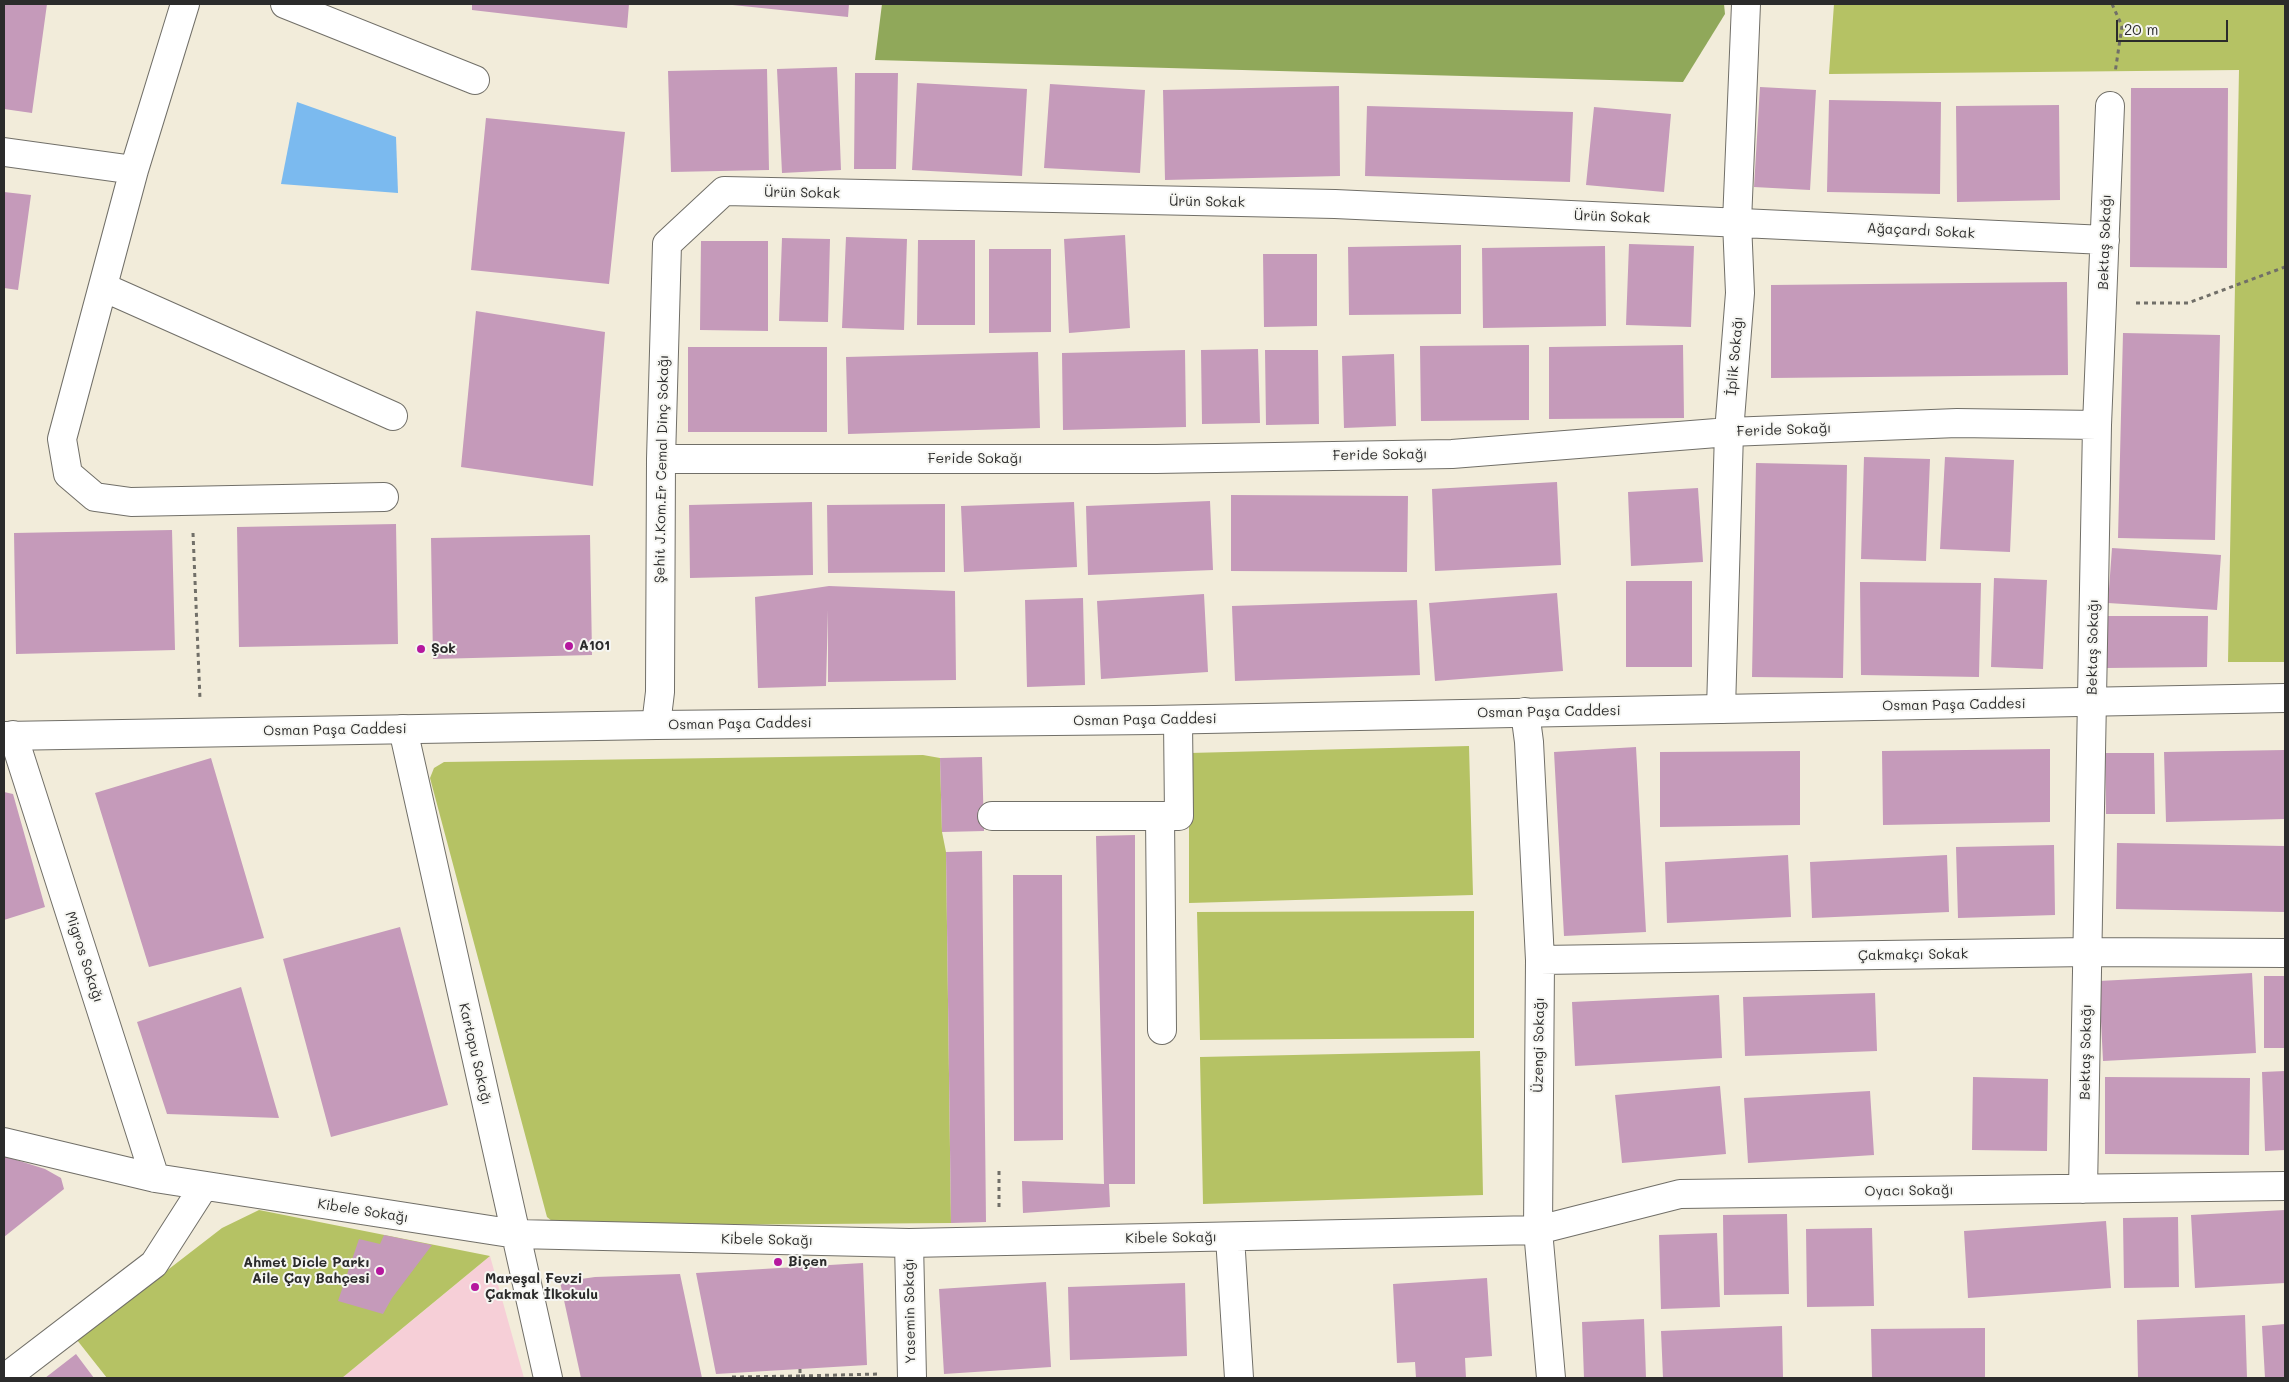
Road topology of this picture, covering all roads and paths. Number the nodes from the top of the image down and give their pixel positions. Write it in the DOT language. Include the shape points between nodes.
graph roads {
  1 [pos="185,4"];
  2 [pos="285,4"];
  3 [pos="1746,4"];
  4 [pos="2112,4"];
  5 [pos="475,80"];
  6 [pos="2110,106"];
  7 [pos="4,152"];
  8 [pos="134,170"];
  9 [pos="1737,222"];
  10 [pos="690,223"];
  11 [pos="2105,240"];
  12 [pos="2285,267"];
  13 [pos="103,288"];
  14 [pos="2103,304"];
  15 [pos="393,416"];
  16 [pos="2097,425"];
  17 [pos="1729,432"];
  18 [pos="661,459"];
  19 [pos="384,497"];
  20 [pos="192,501"];
  21 [pos="2285,698"];
  22 [pos="2092,702"];
  23 [pos="1721,709"];
  24 [pos="1525,712"];
  25 [pos="1178,720"];
  26 [pos="656,725"];
  27 [pos="403,729"];
  28 [pos="201,732"];
  29 [pos="8,736"];
  30 [pos="992,816"];
  31 [pos="1160,816"];
  32 [pos="2088,952"];
  33 [pos="2285,953"];
  34 [pos="1540,960"];
  35 [pos="1162,1030"];
  36 [pos="4,1142"];
  37 [pos="155,1178"];
  38 [pos="204,1186"];
  39 [pos="2285,1186"];
  40 [pos="2083,1188"];
  41 [pos="1538,1230"];
  42 [pos="516,1234"];
  43 [pos="1230,1237"];
  44 [pos="909,1243"];
  45 [pos="800,1369"];
  46 [pos="871,1374"];
  47 [pos="800,1376"];
  48 [pos="732,1377"];
  49 [pos="5,1378"];
  50 [pos="548,1378"];
  51 [pos="912,1378"];
  52 [pos="1239,1378"];
  53 [pos="1551,1378"];
  1 -- 8 [label="street"];
  2 -- 5 [label="street"];
  3 -- 9 [label="street, İplik Sokağı"];
  4 -- 6 [label="path" via="2122,26"];
  6 -- 11 [label="street, Bektaş Sokağı"];
  7 -- 8 [label="street"];
  8 -- 13 [label="street"];
  9 -- 10 [label="street, Ürün Sokak" via="1335,204 724,191"];
  9 -- 11 [label="street, Ağaçardı Sokak"];
  9 -- 17 [label="street, İplik Sokağı" via="1740,293"];
  10 -- 18 [label="street, Şehit J.Kom.Er Cemal Dinç Sokağı" via="667,244"];
  11 -- 14 [label="street, Bektaş Sokağı"];
  12 -- 14 [label="path" via="2188,303"];
  13 -- 15 [label="street"];
  13 -- 20 [label="street" via="62,439 68,474 95,497 131,502"];
  14 -- 16 [label="street, Bektaş Sokağı"];
  16 -- 17 [label="street, Feride Sokağı" via="1957,423"];
  16 -- 22 [label="street, Bektaş Sokağı"];
  17 -- 18 [label="street, Feride Sokağı" via="1452,454 1156,459"];
  17 -- 23 [label="street, İplik Sokağı"];
  18 -- 26 [label="street, Şehit J.Kom.Er Cemal Dinç Sokağı" via="660,692"];
  19 -- 20 [label="street"];
  20 -- 28 [label="path"];
  21 -- 22 [label="street, Osman Paşa Caddesi"];
  22 -- 23 [label="street, Osman Paşa Caddesi"];
  22 -- 32 [label="street, Bektaş Sokağı"];
  23 -- 24 [label="street, Osman Paşa Caddesi"];
  24 -- 25 [label="street, Osman Paşa Caddesi"];
  24 -- 34 [label="street, Üzengi Sokağı"];
  25 -- 26 [label="street, Osman Paşa Caddesi"];
  25 -- 31 [label="street" via="1179,816"];
  26 -- 27 [label="street, Osman Paşa Caddesi"];
  27 -- 28 [label="street, Osman Paşa Caddesi"];
  27 -- 42 [label="street, Kartopu Sokağı"];
  28 -- 29 [label="street, Osman Paşa Caddesi"];
  29 -- 37 [label="street, Migros Sokağı"];
  30 -- 31 [label="street"];
  31 -- 35 [label="street"];
  32 -- 33 [label="street, Çakmakçı Sokak"];
  32 -- 34 [label="street, Çakmakçı Sokak"];
  32 -- 40 [label="street, Bektaş Sokağı"];
  34 -- 41 [label="street, Üzengi Sokağı"];
  36 -- 37 [label="street, Kibele Sokağı"];
  37 -- 38 [label="street, Kibele Sokağı"];
  38 -- 42 [label="street, Kibele Sokağı"];
  38 -- 49 [label="street" via="154,1264"];
  39 -- 40 [label="street, Oyacı Sokağı"];
  40 -- 41 [label="street, Oyacı Sokağı" via="1680,1194"];
  41 -- 43 [label="street, Kibele Sokağı"];
  41 -- 53 [label="street, Üzengi Sokağı"];
  42 -- 44 [label="street, Kibele Sokağı"];
  42 -- 50 [label="street, Kartopu Sokağı"];
  43 -- 44 [label="street, Kibele Sokağı"];
  43 -- 52 [label="street"];
  44 -- 51 [label="street, Yasemin Sokağı"];
  45 -- 47 [label="path"];
  46 -- 47 [label="path"];
  47 -- 48 [label="path"];
}
